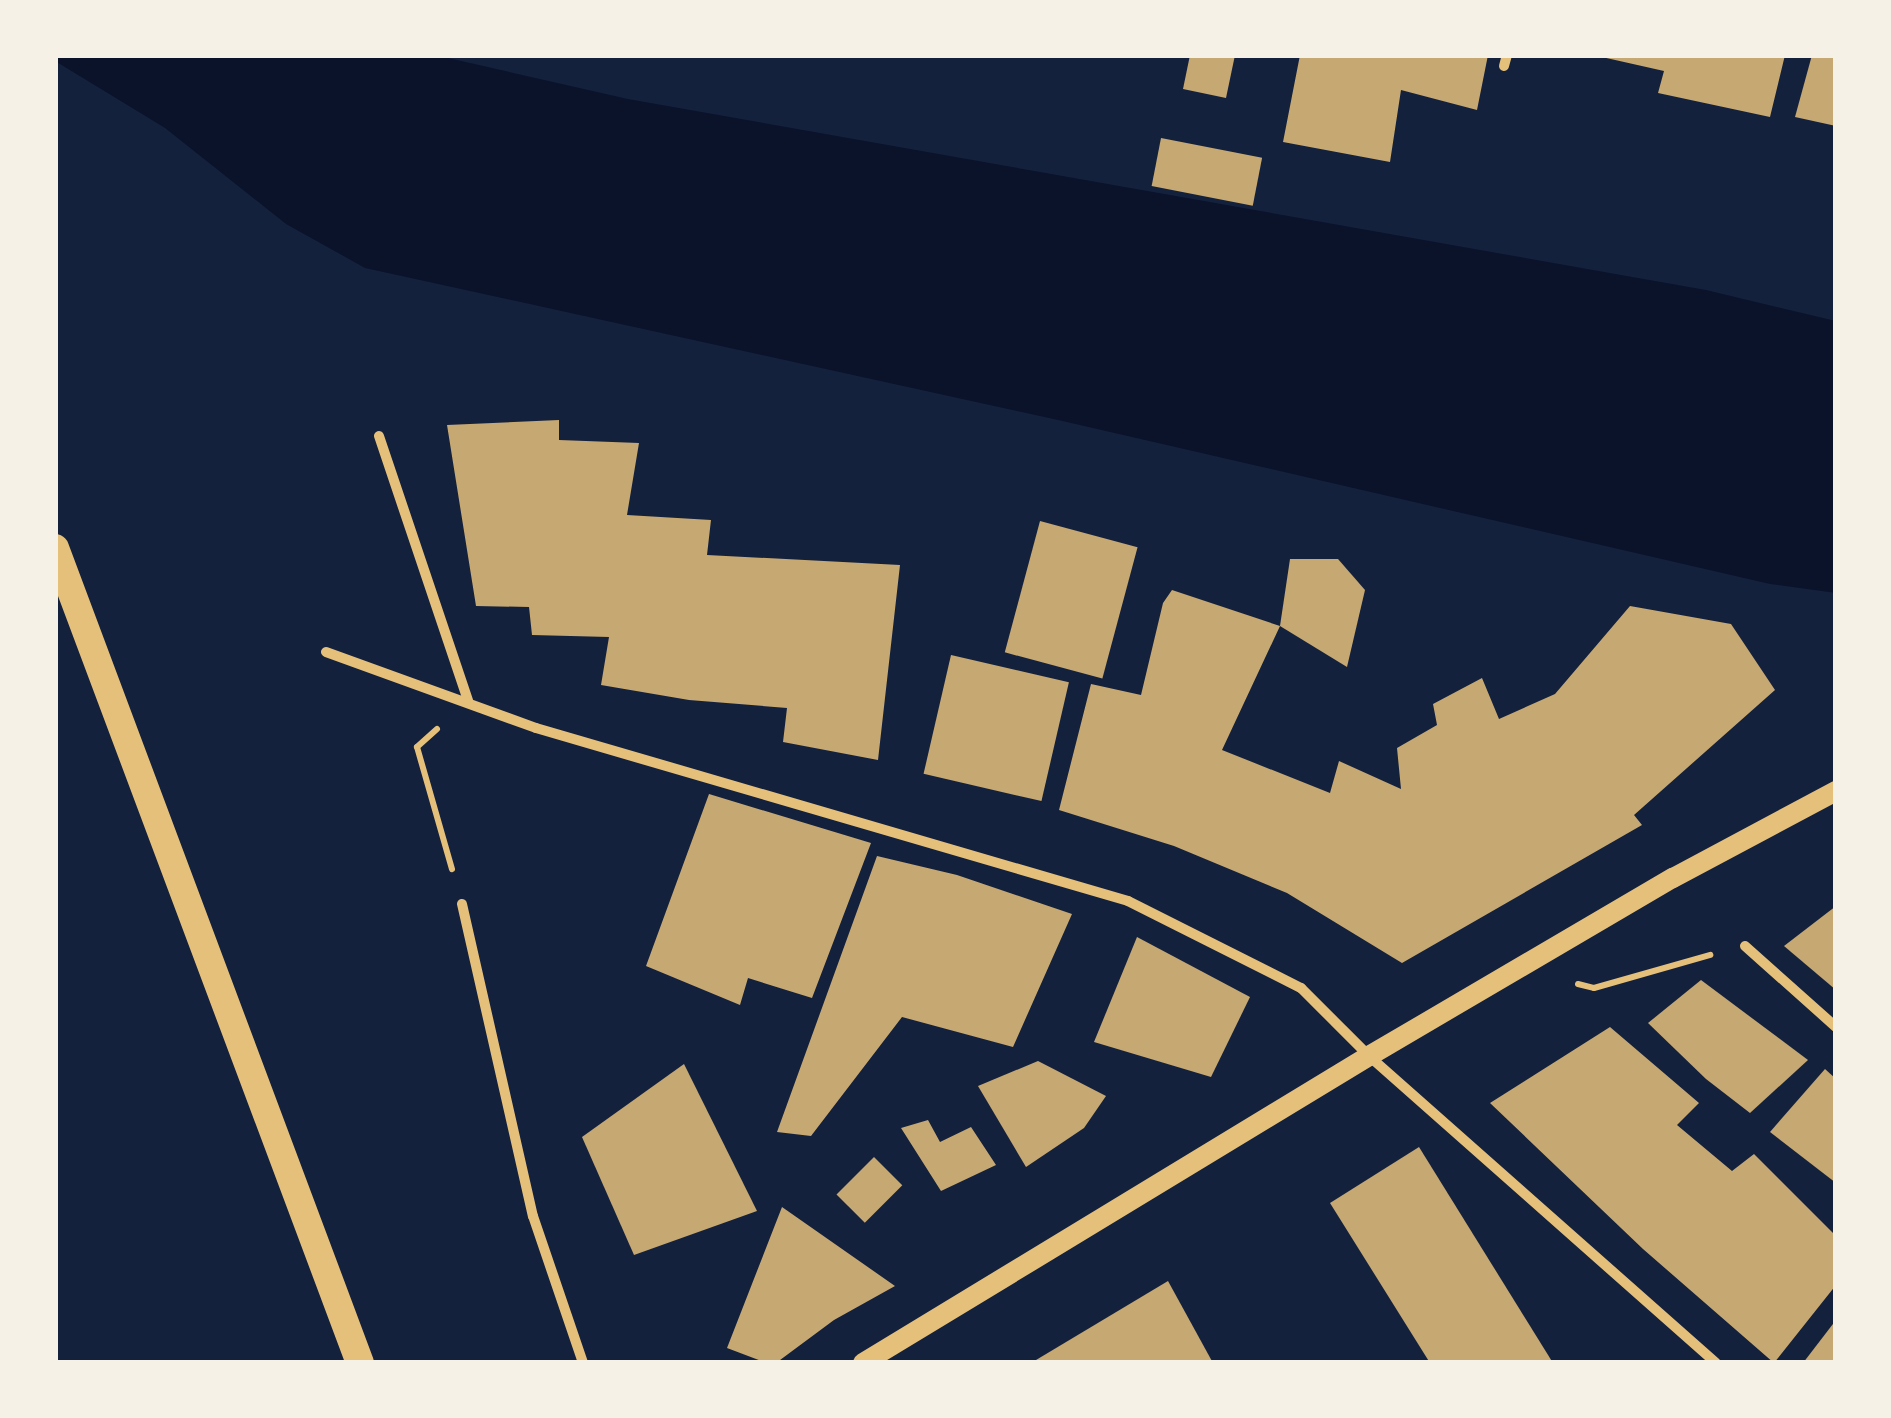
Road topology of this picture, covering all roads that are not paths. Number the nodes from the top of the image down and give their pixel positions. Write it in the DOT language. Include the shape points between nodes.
graph roads {
  1 [pos="379,436"];
  2 [pos="55,548"];
  3 [pos="326,652"];
  4 [pos="468,700"];
  5 [pos="1836,792"];
  6 [pos="462,904"];
  7 [pos="1745,946"];
  8 [pos="1836,1027"];
  9 [pos="1369,1056"];
  10 [pos="357,1354"];
  11 [pos="583,1363"];
  12 [pos="863,1363"];
  13 [pos="1716,1363"];
  1 -- 4 [label="street"];
  2 -- 10 [label="highway"];
  3 -- 4 [label="street"];
  4 -- 9 [label="street" via="536,728 1128,901 1302,988"];
  5 -- 9 [label="main road" via="1673,878"];
  6 -- 11 [label="street" via="533,1216"];
  7 -- 8 [label="street"];
  9 -- 12 [label="main road"];
  9 -- 13 [label="street"];
}
